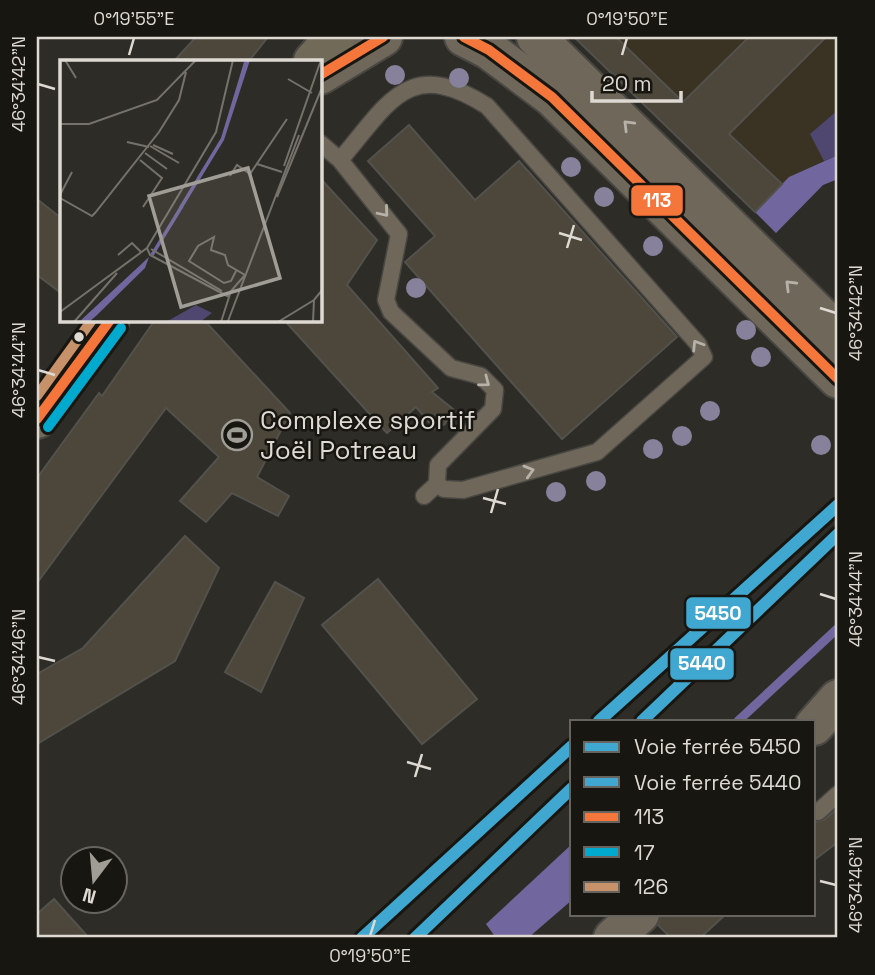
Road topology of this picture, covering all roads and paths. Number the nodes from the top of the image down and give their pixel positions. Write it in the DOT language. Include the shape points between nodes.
graph roads {
  1 [pos="315,37"];
  2 [pos="335,37"];
  3 [pos="383,37"];
  4 [pos="464,37"];
  5 [pos="504,37"];
  6 [pos="536,37"];
  7 [pos="301,60"];
  8 [pos="314,60"];
  9 [pos="322,74"];
  10 [pos="552,97"];
  11 [pos="322,145"];
  12 [pos="340,160"];
  13 [pos="109,322"];
  14 [pos="838,333"];
  15 [pos="838,379"];
  16 [pos="37,419"];
  17 [pos="437,484"];
  18 [pos="424,496"];
  19 [pos="838,699"];
  20 [pos="816,724"];
  21 [pos="838,724"];
  22 [pos="816,748"];
  23 [pos="838,794"];
  24 [pos="818,812"];
  25 [pos="638,916"];
  26 [pos="613,938"];
  1 -- 7 [label="main road"];
  2 -- 8 [label="main road"];
  3 -- 9 [label="street"];
  4 -- 10 [label="street"];
  5 -- 10 [label="street"];
  14 -- 6 [label="street, one-way"];
  10 -- 15 [label="street"];
  11 -- 12 [label="lane"];
  12 -- 17 [label="lane, one-way" via="400,234 386,300 391,312 451,368 481,376 495,390 494,409 438,465"];
  17 -- 12 [label="lane, one-way" via="463,490 597,452 704,357 698,344 487,106 469,94 442,84 426,83 406,90 385,104"];
  13 -- 16 [label="main road"];
  17 -- 18 [label="lane"];
  19 -- 20 [label="street"];
  21 -- 22 [label="street"];
  23 -- 24 [label="lane"];
  25 -- 26 [label="street"];
}
